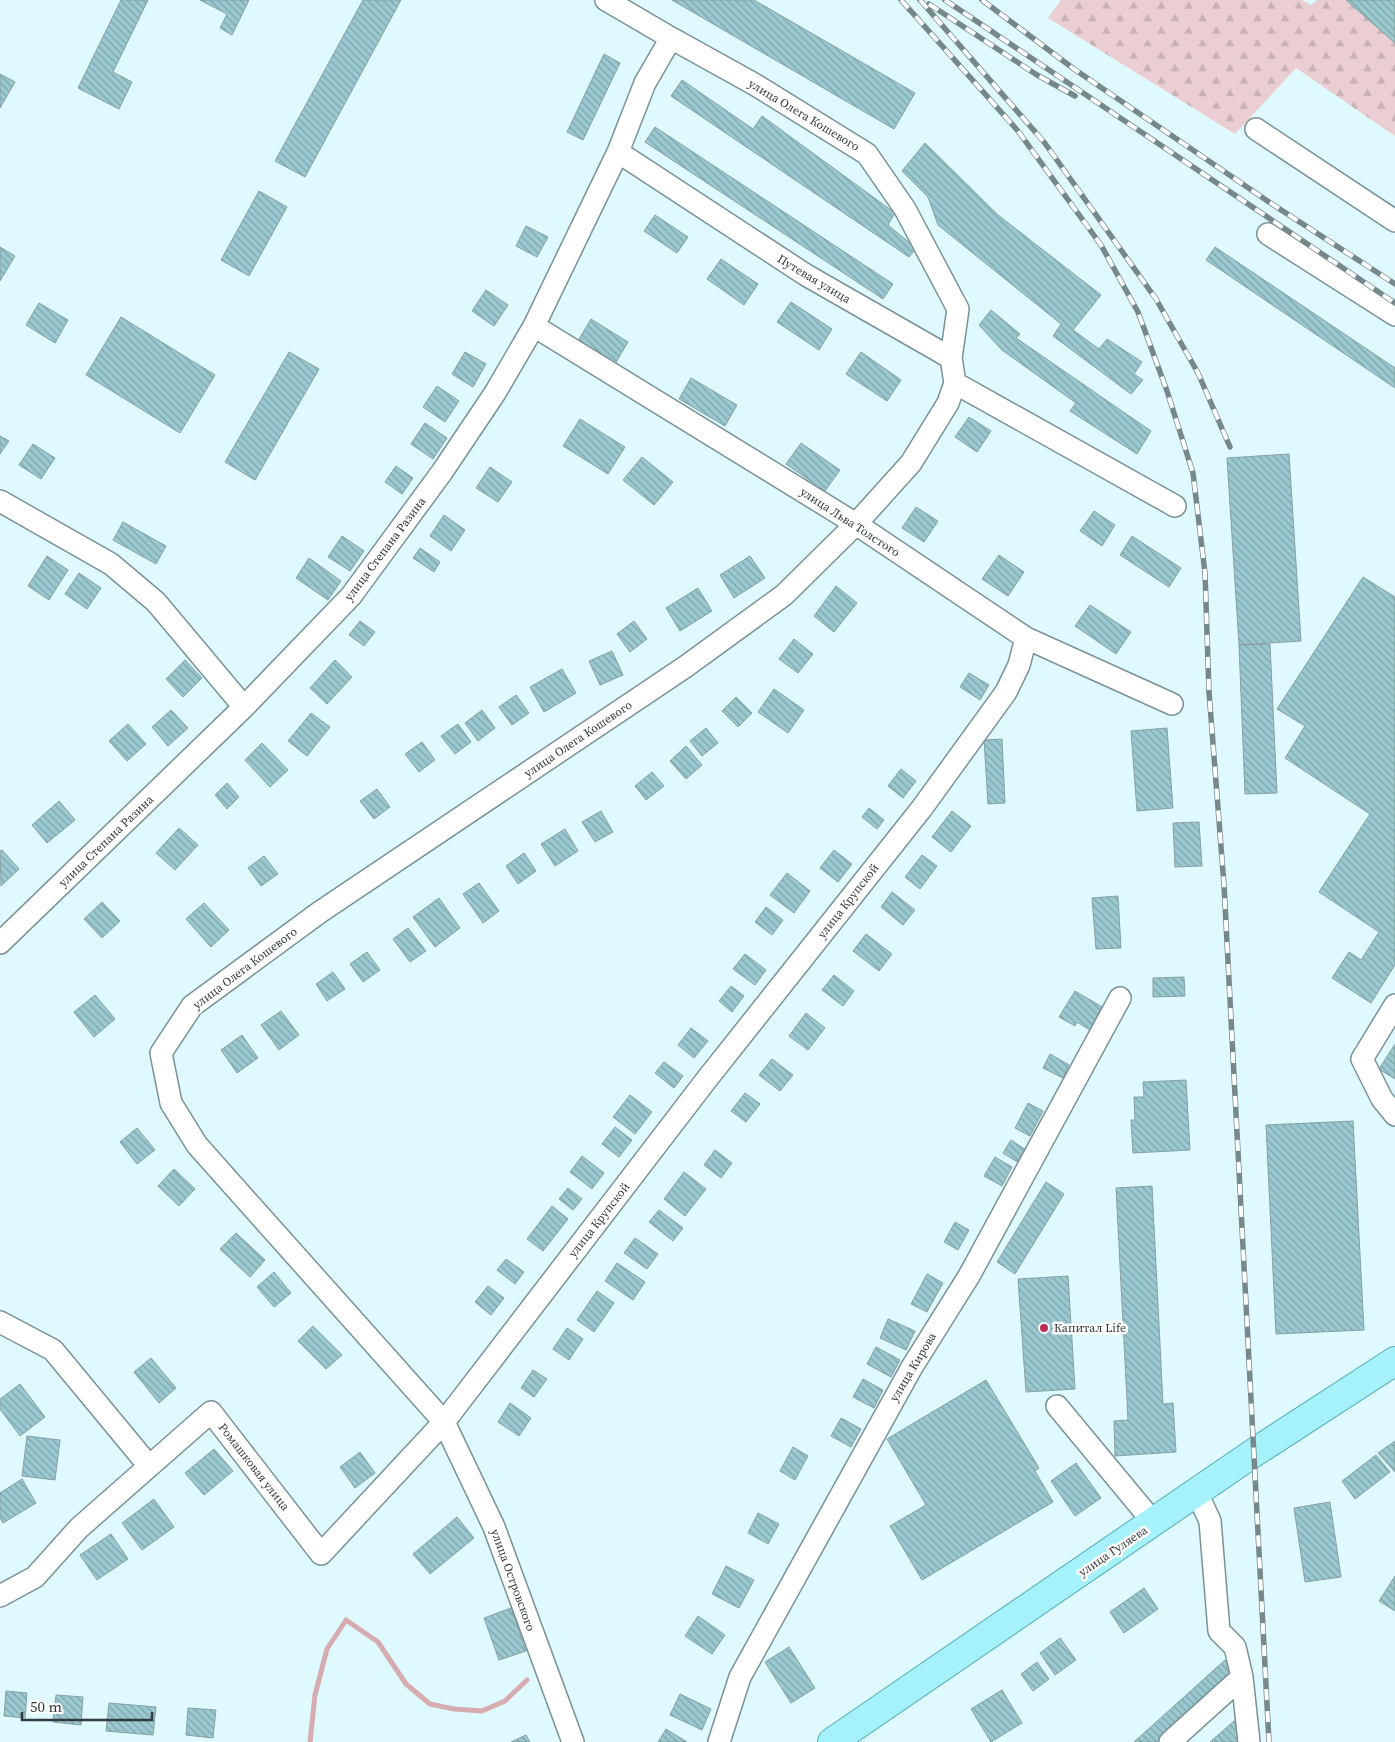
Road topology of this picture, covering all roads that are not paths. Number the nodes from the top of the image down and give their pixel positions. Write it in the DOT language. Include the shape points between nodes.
graph roads {
  1 [pos="606,0"];
  2 [pos="671,38"];
  3 [pos="1256,129"];
  4 [pos="618,152"];
  5 [pos="1395,221"];
  6 [pos="1268,234"];
  7 [pos="1395,315"];
  8 [pos="534,326"];
  9 [pos="951,358"];
  10 [pos="955,383"];
  11 [pos="0,501"];
  12 [pos="1175,506"];
  13 [pos="856,524"];
  14 [pos="1026,638"];
  15 [pos="1172,704"];
  16 [pos="244,707"];
  17 [pos="0,942"];
  18 [pos="1120,998"];
  19 [pos="1395,1006"];
  20 [pos="1395,1115"];
  21 [pos="0,1322"];
  22 [pos="1395,1361"];
  23 [pos="1057,1406"];
  24 [pos="444,1422"];
  25 [pos="149,1466"];
  26 [pos="1197,1493"];
  27 [pos="1154,1523"];
  28 [pos="0,1596"];
  29 [pos="1242,1677"];
  30 [pos="573,1742"];
  31 [pos="719,1742"];
  32 [pos="832,1742"];
  33 [pos="1170,1742"];
  34 [pos="1249,1742"];
  1 -- 2 [label="street"];
  2 -- 4 [label="street" via="645,82"];
  2 -- 9 [label="street, улица Олега Кошевого" via="754,84 867,154 905,209 958,309"];
  3 -- 5 [label="street"];
  4 -- 8 [label="street, улица Степана Разина"];
  4 -- 9 [label="street, Путевая улица" via="806,276"];
  6 -- 7 [label="street"];
  8 -- 13 [label="street, улица Льва Толстого"];
  8 -- 16 [label="street, улица Степана Разина" via="495,393 442,472 352,596"];
  9 -- 10 [label="street"];
  10 -- 12 [label="street"];
  10 -- 13 [label="street, улица Олега Кошевого" via="948,403 911,463"];
  11 -- 16 [label="street" via="117,569 156,602"];
  13 -- 14 [label="street, улица Льва Толстого"];
  13 -- 24 [label="street, улица Олега Кошевого" via="784,595 692,662 320,912 192,1006 161,1053 172,1103 197,1145"];
  14 -- 15 [label="street, улица Льва Толстого"];
  14 -- 24 [label="street, улица Крупской" via="1019,665 1006,692 922,808 707,1079"];
  16 -- 17 [label="street, улица Степана Разина"];
  18 -- 31 [label="street, улица Кирова" via="969,1276 912,1367 740,1677"];
  19 -- 20 [label="street" via="1362,1059 1382,1099"];
  21 -- 25 [label="street" via="53,1350"];
  22 -- 26 [label="main road, улица Гуляева"];
  23 -- 27 [label="street"];
  24 -- 25 [label="street, Ромашковая улица" via="320,1554 211,1412"];
  24 -- 30 [label="street, улица Островского" via="494,1527"];
  25 -- 28 [label="street, Ромашковая улица" via="79,1528 34,1577"];
  26 -- 27 [label="main road, улица Гуляева"];
  26 -- 29 [label="street" via="1210,1521 1219,1631 1235,1647"];
  27 -- 32 [label="main road, улица Гуляева"];
  29 -- 33 [label="street"];
  29 -- 34 [label="street"];
}
